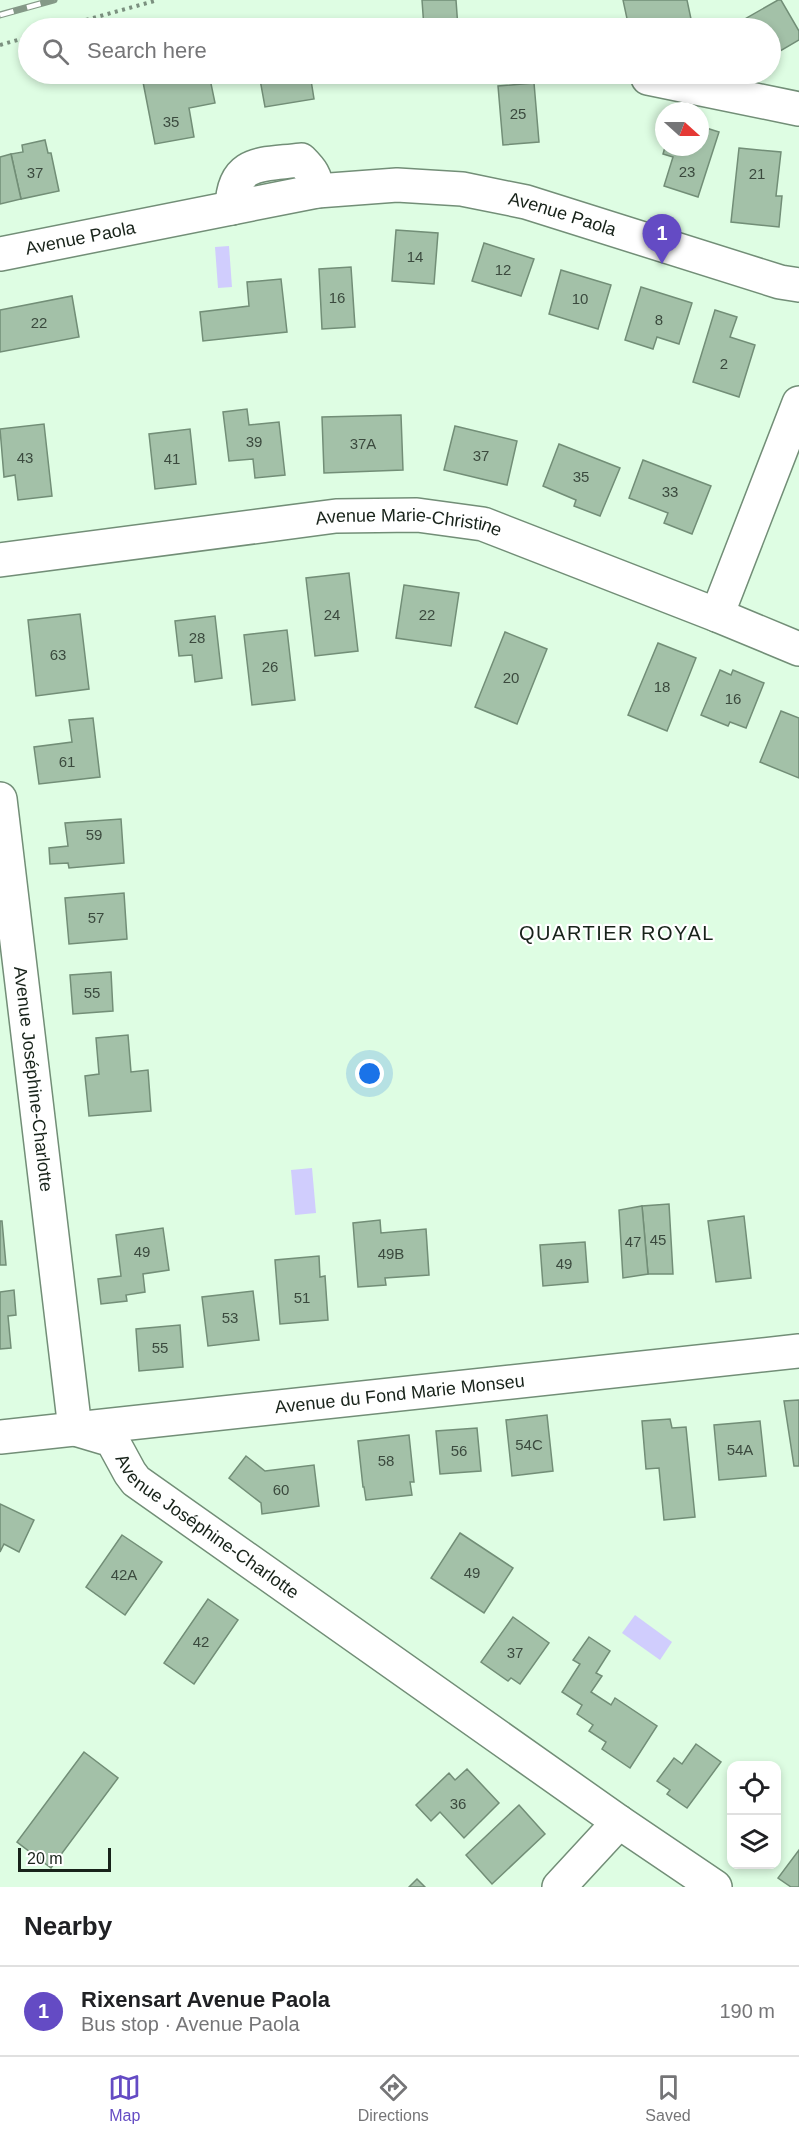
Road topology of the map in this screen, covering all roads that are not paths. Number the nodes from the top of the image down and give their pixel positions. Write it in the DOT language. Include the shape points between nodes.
graph roads {
  1 [pos="677,84"];
  2 [pos="799,109"];
  3 [pos="0,254"];
  4 [pos="799,285"];
  5 [pos="799,403"];
  6 [pos="0,560"];
  7 [pos="717,615"];
  8 [pos="799,649"];
  9 [pos="0,799"];
  10 [pos="799,1351"];
  11 [pos="75,1429"];
  12 [pos="0,1437"];
  13 [pos="619,1822"];
  14 [pos="560,1887"];
  15 [pos="715,1887"];
  1 -- 2 [label="street"];
  3 -- 4 [label="street, Avenue Paola" via="317,191 397,185 462,189 526,202"];
  5 -- 7 [label="street"];
  6 -- 7 [label="street, Avenue Marie-Christine" via="336,516 417,515 483,524"];
  7 -- 8 [label="street, Avenue Marie-Christine"];
  9 -- 11 [label="street, Avenue Joséphine-Charlotte"];
  10 -- 11 [label="street, Avenue du Fond Marie Monseu"];
  11 -- 12 [label="street, Avenue du Fond Marie Monseu"];
  11 -- 13 [label="street, Avenue Joséphine-Charlotte" via="112,1440 136,1481"];
  13 -- 14 [label="street"];
  13 -- 15 [label="street, Avenue Joséphine-Charlotte"];
}
